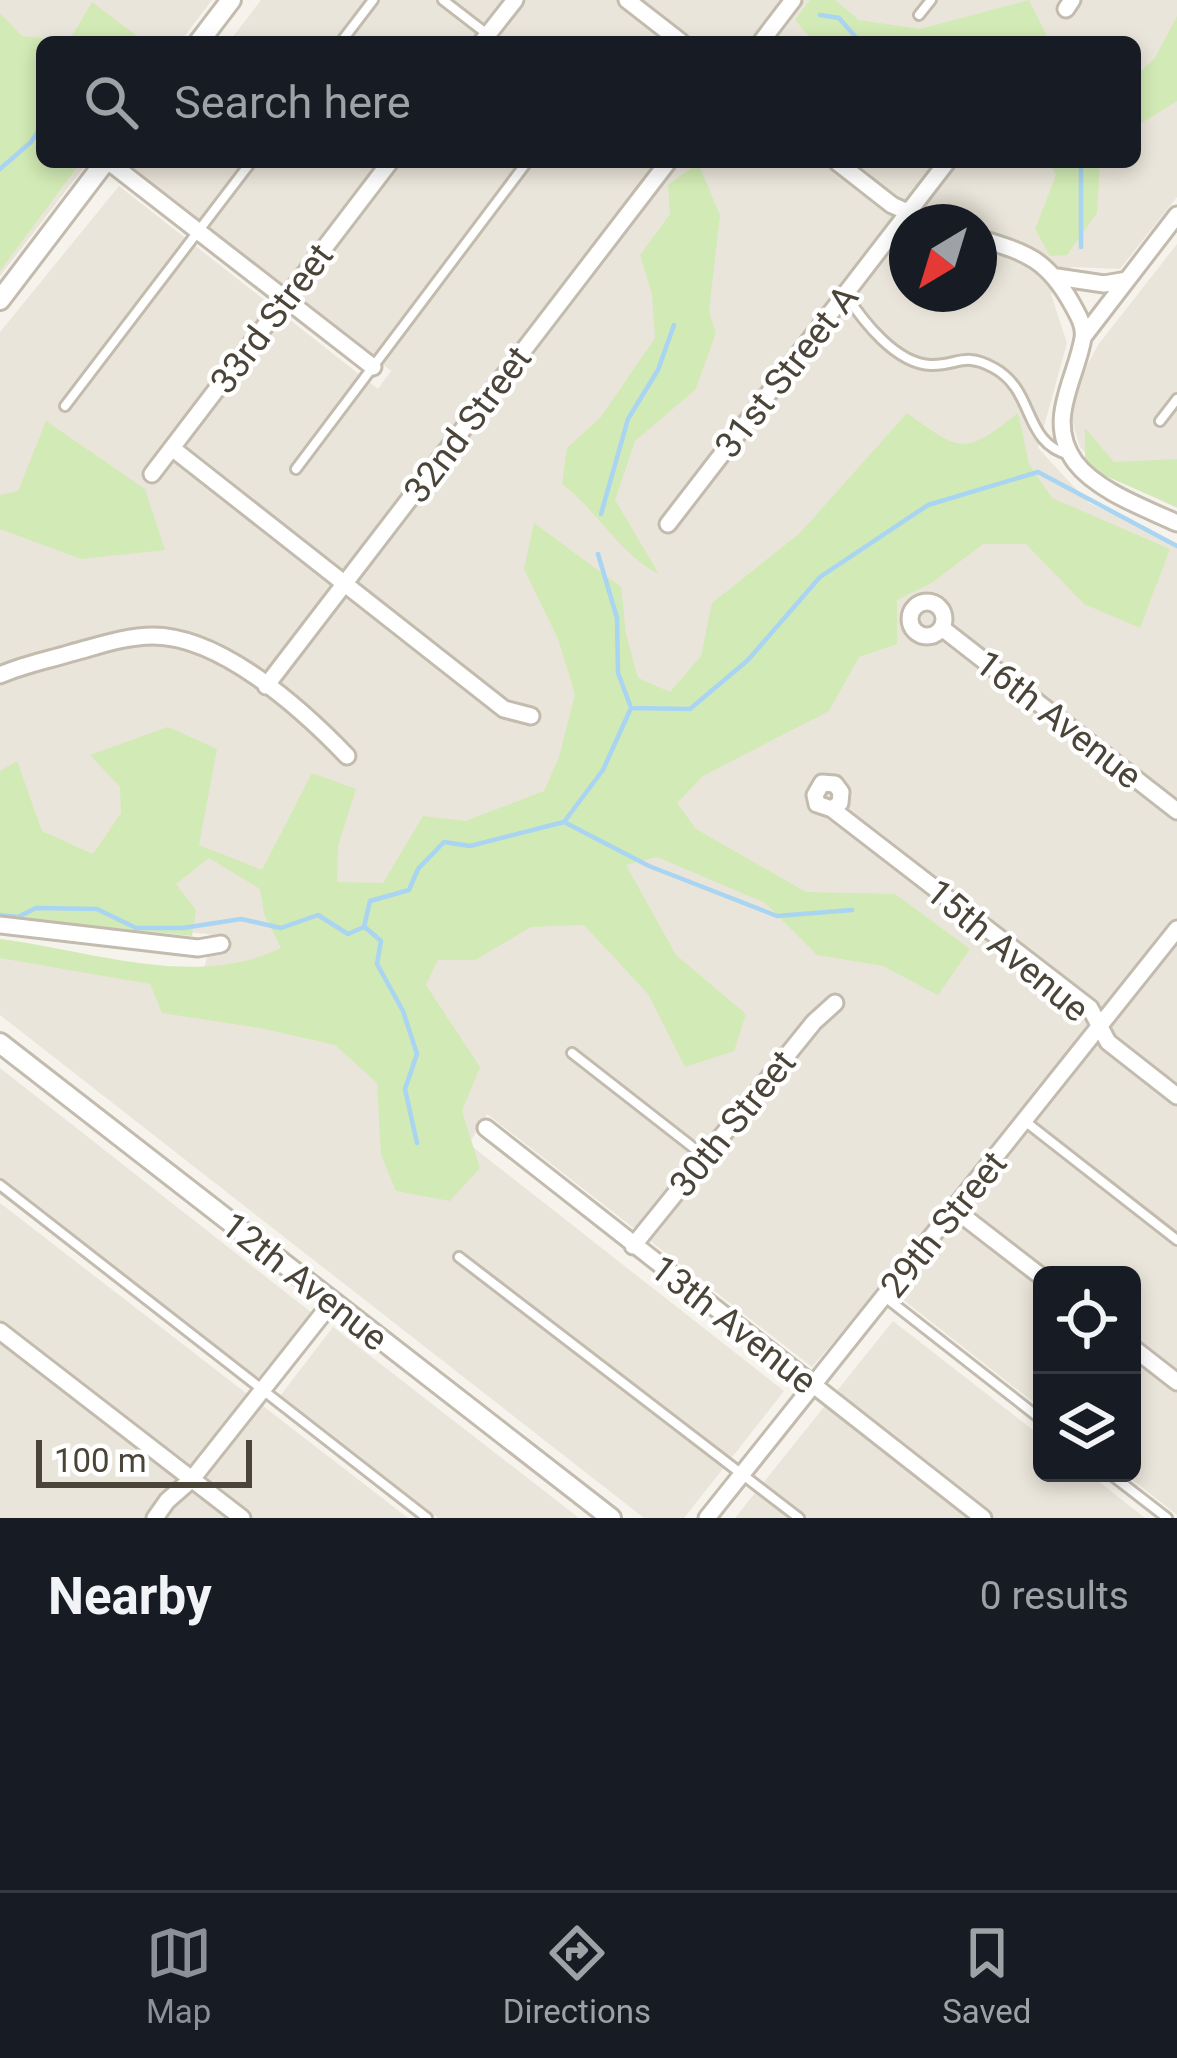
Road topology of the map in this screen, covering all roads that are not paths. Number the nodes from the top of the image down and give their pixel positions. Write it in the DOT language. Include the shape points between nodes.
graph roads {
  1 [pos="231,0"];
  2 [pos="373,0"];
  3 [pos="443,0"];
  4 [pos="514,0"];
  5 [pos="627,0"];
  6 [pos="793,0"];
  7 [pos="931,0"];
  8 [pos="919,15"];
  9 [pos="204,36"];
  10 [pos="346,36"];
  11 [pos="483,36"];
  12 [pos="487,36"];
  13 [pos="673,36"];
  14 [pos="765,36"];
  15 [pos="102,168"];
  16 [pos="115,168"];
  17 [pos="246,168"];
  18 [pos="385,168"];
  19 [pos="522,168"];
  20 [pos="663,168"];
  21 [pos="846,168"];
  22 [pos="942,168"];
  23 [pos="897,204"];
  24 [pos="914,204"];
  25 [pos="1177,215"];
  26 [pos="199,231"];
  27 [pos="889,237"];
  28 [pos="997,244"];
  29 [pos="1057,277"];
  30 [pos="1126,280"];
  31 [pos="845,294"];
  32 [pos="286,296"];
  33 [pos="0,300"];
  34 [pos="1084,336"];
  35 [pos="373,367"];
  36 [pos="1177,399"];
  37 [pos="65,406"];
  38 [pos="1160,421"];
  39 [pos="172,448"];
  40 [pos="1072,456"];
  41 [pos="296,469"];
  42 [pos="152,473"];
  43 [pos="1177,523"];
  44 [pos="668,524"];
  45 [pos="344,585"];
  46 [pos="942,628"];
  47 [pos="0,675"];
  48 [pos="266,686"];
  49 [pos="531,716"];
  50 [pos="346,756"];
  51 [pos="832,809"];
  52 [pos="1177,811"];
  53 [pos="0,925"];
  54 [pos="1177,928"];
  55 [pos="220,944"];
  56 [pos="1171,949"];
  57 [pos="835,1003"];
  58 [pos="1099,1027"];
  59 [pos="0,1043"];
  60 [pos="572,1053"];
  61 [pos="1177,1096"];
  62 [pos="1025,1121"];
  63 [pos="486,1128"];
  64 [pos="705,1156"];
  65 [pos="0,1185"];
  66 [pos="954,1208"];
  67 [pos="1177,1240"];
  68 [pos="633,1246"];
  69 [pos="458,1257"];
  70 [pos="1033,1270"];
  71 [pos="885,1297"];
  72 [pos="332,1302"];
  73 [pos="0,1331"];
  74 [pos="1141,1354"];
  75 [pos="1177,1382"];
  76 [pos="812,1385"];
  77 [pos="263,1390"];
  78 [pos="1033,1413"];
  79 [pos="742,1474"];
  80 [pos="192,1479"];
  81 [pos="1121,1482"];
  82 [pos="155,1518"];
  83 [pos="242,1518"];
  84 [pos="428,1518"];
  85 [pos="610,1518"];
  86 [pos="707,1518"];
  87 [pos="799,1518"];
  88 [pos="983,1518"];
  89 [pos="1167,1518"];
  1 -- 9 [label="street"];
  2 -- 10 [label="lane"];
  3 -- 11 [label="lane"];
  4 -- 12 [label="street"];
  5 -- 13 [label="street"];
  6 -- 14 [label="street"];
  7 -- 8 [label="lane"];
  15 -- 33 [label="street"];
  16 -- 26 [label="street"];
  17 -- 26 [label="lane"];
  18 -- 32 [label="street, 33rd Street"];
  19 -- 35 [label="lane"];
  20 -- 45 [label="street, 32nd Street"];
  21 -- 23 [label="street"];
  22 -- 24 [label="street, 31st Street A"];
  25 -- 30 [label="street"];
  26 -- 32 [label="street"];
  26 -- 37 [label="lane"];
  27 -- 31 [label="street, 31st Street A"];
  28 -- 29 [label="street" via="1034,257"];
  29 -- 30 [label="street"];
  29 -- 34 [label="street"];
  30 -- 34 [label="street"];
  31 -- 40 [label="lane" via="868,325 915,360 975,359 996,369 1016,384 1051,450"];
  31 -- 44 [label="street, 31st Street A"];
  32 -- 35 [label="street"];
  32 -- 39 [label="street, 33rd Street"];
  34 -- 40 [label="street" via="1063,410"];
  35 -- 41 [label="lane"];
  36 -- 38 [label="lane"];
  39 -- 42 [label="street, 33rd Street"];
  39 -- 45 [label="street"];
  40 -- 43 [label="street" via="1106,487"];
  45 -- 48 [label="street, 32nd Street"];
  45 -- 49 [label="street" via="504,709"];
  46 -- 52 [label="street, 16th Avenue"];
  47 -- 48 [label="street" via="151,636 202,646"];
  48 -- 50 [label="street"];
  51 -- 58 [label="street, 15th Avenue" via="1090,1008"];
  53 -- 55 [label="street"];
  54 -- 56 [label="street, 29th Street"];
  56 -- 58 [label="street, 29th Street"];
  57 -- 64 [label="street, 30th Street"];
  58 -- 61 [label="street, 15th Avenue"];
  58 -- 62 [label="street, 29th Street"];
  59 -- 72 [label="street, 12th Avenue"];
  60 -- 64 [label="lane"];
  62 -- 66 [label="street, 29th Street"];
  62 -- 67 [label="lane"];
  63 -- 68 [label="street, 13th Avenue"];
  64 -- 68 [label="street, 30th Street"];
  65 -- 77 [label="lane"];
  66 -- 70 [label="street"];
  66 -- 71 [label="street, 29th Street"];
  68 -- 76 [label="street, 13th Avenue"];
  69 -- 79 [label="lane"];
  71 -- 76 [label="street, 29th Street"];
  71 -- 78 [label="lane"];
  72 -- 77 [label="street"];
  72 -- 85 [label="street, 12th Avenue"];
  73 -- 80 [label="street"];
  74 -- 75 [label="street"];
  76 -- 79 [label="street, 29th Street"];
  76 -- 88 [label="street, 13th Avenue"];
  77 -- 80 [label="street"];
  77 -- 84 [label="lane"];
  79 -- 86 [label="street, 29th Street"];
  79 -- 87 [label="lane"];
  80 -- 82 [label="street"];
  80 -- 83 [label="street"];
  81 -- 89 [label="lane"];
}
